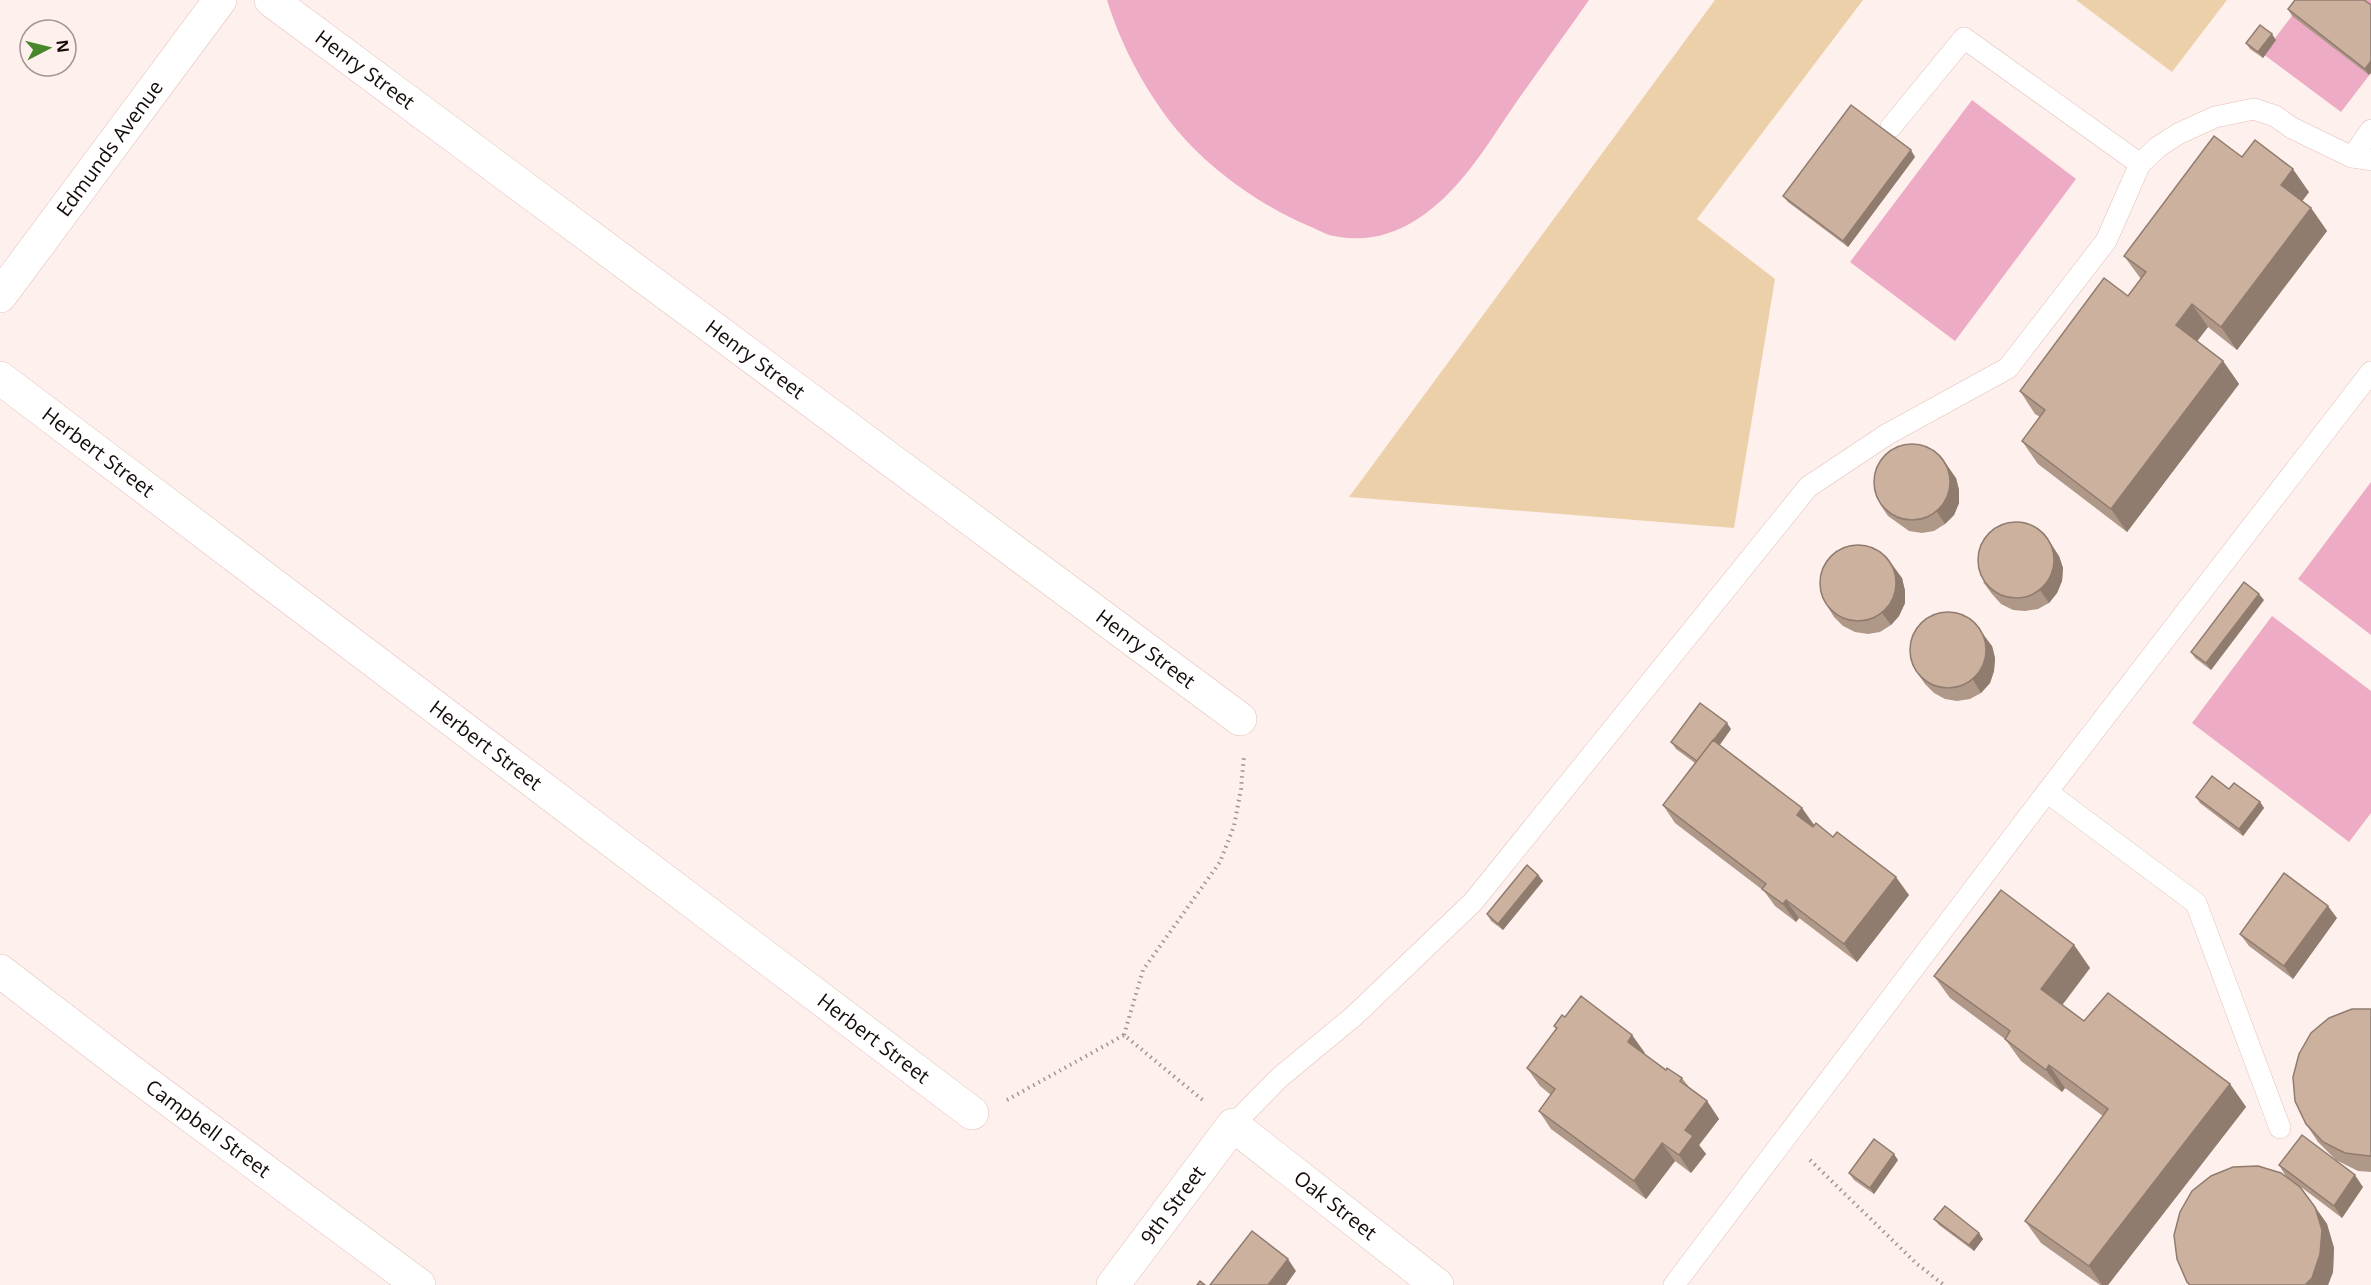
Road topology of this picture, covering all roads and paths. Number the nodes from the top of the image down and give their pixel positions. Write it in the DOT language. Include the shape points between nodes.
graph roads {
  1 [pos="220,0"];
  2 [pos="271,0"];
  3 [pos="1891,127"];
  4 [pos="2371,130"];
  5 [pos="2362,158"];
  6 [pos="2140,164"];
  7 [pos="0,296"];
  8 [pos="2371,372"];
  9 [pos="0,378"];
  10 [pos="1240,719"];
  11 [pos="2047,792"];
  12 [pos="0,971"];
  13 [pos="1124,1035"];
  14 [pos="972,1113"];
  15 [pos="1233,1125"];
  16 [pos="2280,1128"];
  17 [pos="1786,1136"];
  18 [pos="418,1285"];
  19 [pos="1113,1285"];
  20 [pos="1437,1285"];
  21 [pos="1674,1285"];
  22 [pos="1944,1285"];
  1 -- 7 [label="street, Edmunds Avenue"];
  2 -- 10 [label="street, Henry Street"];
  3 -- 6 [label="lane" via="1964,38"];
  4 -- 5 [label="lane"];
  5 -- 6 [label="lane" via="2254,109 2215,117 2178,134"];
  6 -- 15 [label="lane" via="2106,241 2008,368 1886,435 1808,487 1473,902 1354,1016 1279,1078"];
  8 -- 11 [label="lane"];
  9 -- 14 [label="street, Herbert Street"];
  10 -- 13 [label="path" via="1244,753 1234,826 1220,862 1143,970"];
  11 -- 16 [label="lane" via="2196,903"];
  11 -- 17 [label="lane"];
  12 -- 18 [label="street, Campbell Street"];
  13 -- 14 [label="path" via="1000,1103"];
  13 -- 15 [label="path"];
  15 -- 19 [label="street, 9th Street"];
  15 -- 20 [label="street, Oak Street"];
  17 -- 21 [label="lane"];
  17 -- 22 [label="path" via="1917,1264"];
}
